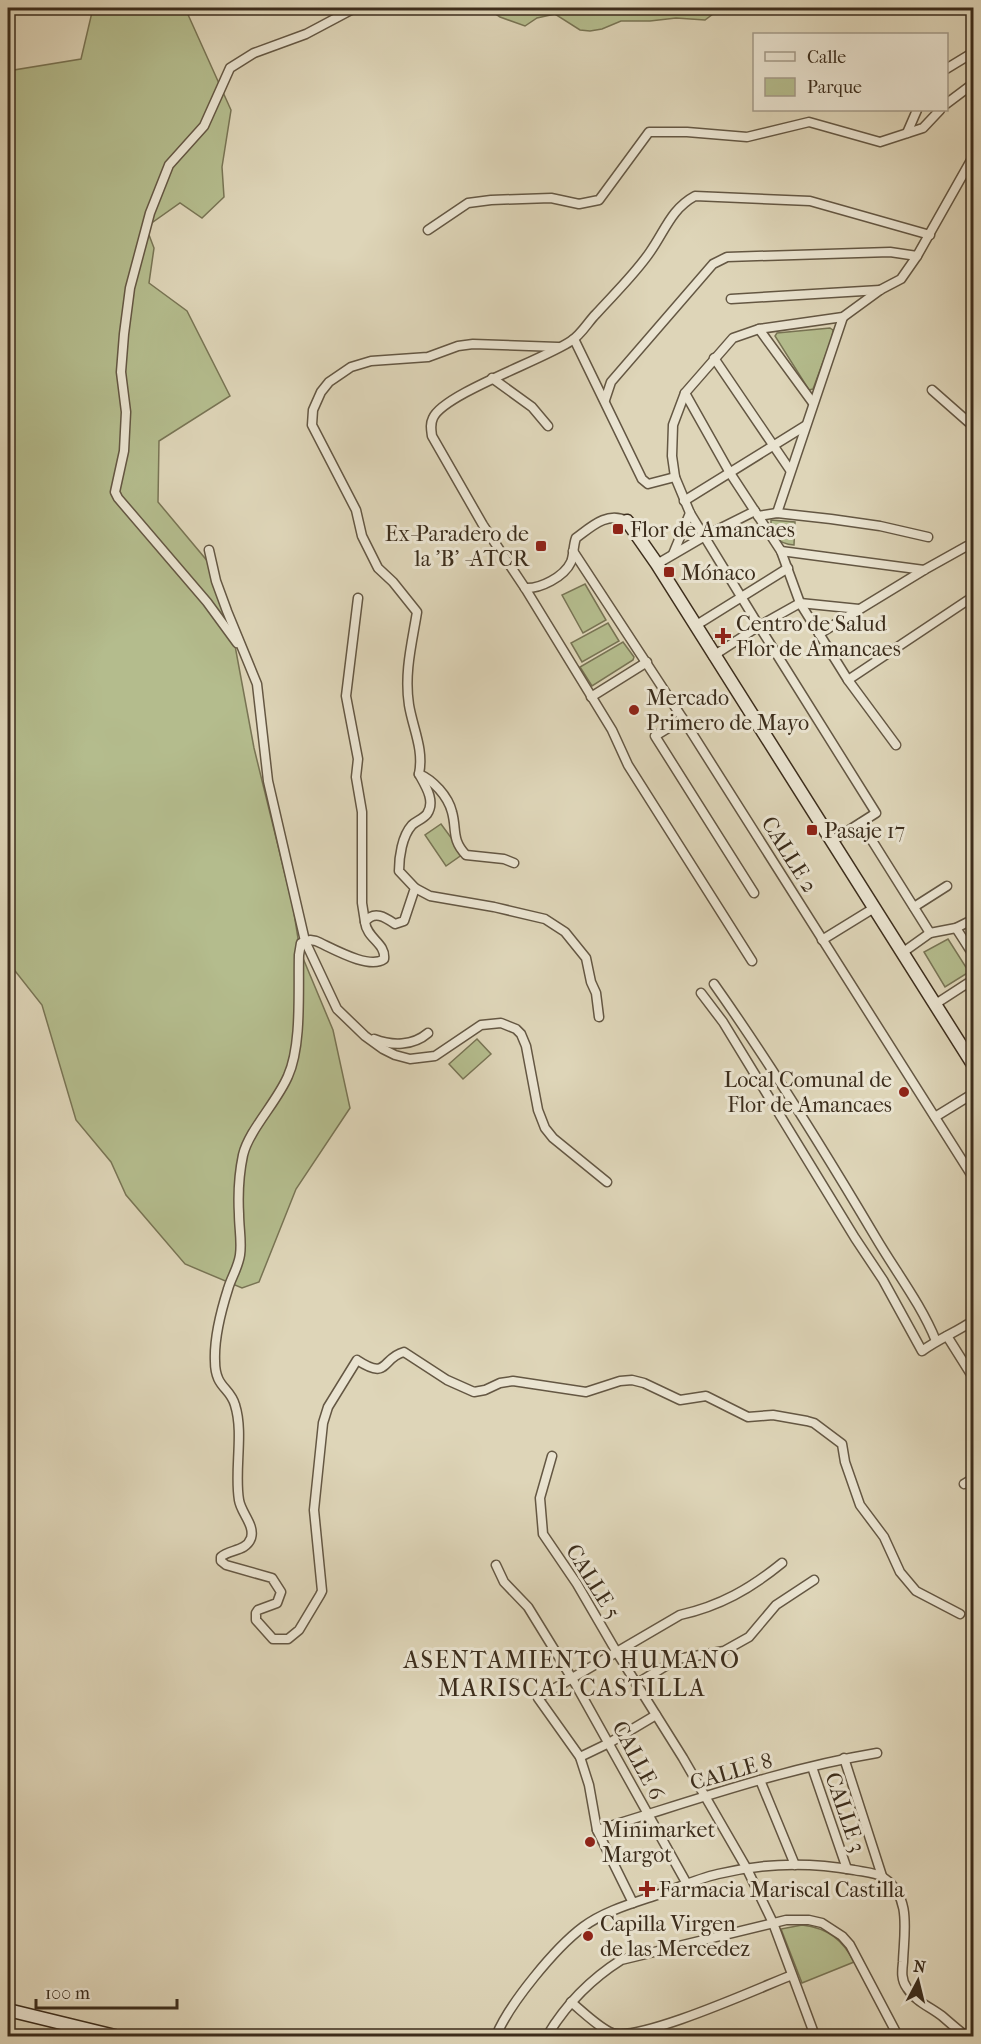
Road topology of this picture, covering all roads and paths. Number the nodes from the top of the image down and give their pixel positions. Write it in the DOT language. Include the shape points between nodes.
graph roads {
  1 [pos="355,8"];
  2 [pos="974,52"];
  3 [pos="948,68"];
  4 [pos="974,83"];
  5 [pos="948,102"];
  6 [pos="917,111"];
  7 [pos="938,111"];
  8 [pos="907,133"];
  9 [pos="974,155"];
  10 [pos="428,230"];
  11 [pos="930,235"];
  12 [pos="917,256"];
  13 [pos="880,290"];
  14 [pos="731,299"];
  15 [pos="843,316"];
  16 [pos="759,329"];
  17 [pos="574,339"];
  18 [pos="562,347"];
  19 [pos="714,358"];
  20 [pos="492,378"];
  21 [pos="932,390"];
  22 [pos="686,393"];
  23 [pos="605,400"];
  24 [pos="813,403"];
  25 [pos="548,426"];
  26 [pos="805,426"];
  27 [pos="974,427"];
  28 [pos="773,446"];
  29 [pos="789,470"];
  30 [pos="730,473"];
  31 [pos="675,477"];
  32 [pos="684,501"];
  33 [pos="690,513"];
  34 [pos="777,513"];
  35 [pos="757,514"];
  36 [pos="627,521"];
  37 [pos="705,536"];
  38 [pos="928,537"];
  39 [pos="967,546"];
  40 [pos="209,550"];
  41 [pos="573,550"];
  42 [pos="780,551"];
  43 [pos="673,554"];
  44 [pos="657,564"];
  45 [pos="788,568"];
  46 [pos="924,570"];
  47 [pos="525,588"];
  48 [pos="974,596"];
  49 [pos="741,597"];
  50 [pos="358,598"];
  51 [pos="800,603"];
  52 [pos="860,609"];
  53 [pos="695,626"];
  54 [pos="759,626"];
  55 [pos="819,634"];
  56 [pos="246,656"];
  57 [pos="713,656"];
  58 [pos="646,662"];
  59 [pos="848,680"];
  60 [pos="591,697"];
  61 [pos="683,719"];
  62 [pos="897,745"];
  63 [pos="419,774"];
  64 [pos="861,822"];
  65 [pos="832,842"];
  66 [pos="514,863"];
  67 [pos="947,886"];
  68 [pos="415,888"];
  69 [pos="754,893"];
  70 [pos="914,907"];
  71 [pos="874,908"];
  72 [pos="974,919"];
  73 [pos="365,922"];
  74 [pos="956,928"];
  75 [pos="930,933"];
  76 [pos="822,940"];
  77 [pos="305,941"];
  78 [pos="902,953"];
  79 [pos="974,956"];
  80 [pos="752,961"];
  81 [pos="974,979"];
  82 [pos="714,984"];
  83 [pos="701,993"];
  84 [pos="934,1005"];
  85 [pos="599,1017"];
  86 [pos="428,1032"];
  87 [pos="365,1036"];
  88 [pos="974,1066"];
  89 [pos="974,1093"];
  90 [pos="935,1117"];
  91 [pos="974,1179"];
  92 [pos="607,1182"];
  93 [pos="974,1320"];
  94 [pos="947,1336"];
  95 [pos="936,1341"];
  96 [pos="974,1379"];
  97 [pos="552,1456"];
  98 [pos="974,1478"];
  99 [pos="964,1484"];
  100 [pos="782,1563"];
  101 [pos="496,1565"];
  102 [pos="814,1580"];
  103 [pos="960,1614"];
  104 [pos="616,1651"];
  105 [pos="571,1678"];
  106 [pos="636,1684"];
  107 [pos="656,1715"];
  108 [pos="609,1743"];
  109 [pos="877,1753"];
  110 [pos="580,1757"];
  111 [pos="844,1758"];
  112 [pos="812,1767"];
  113 [pos="760,1780"];
  114 [pos="705,1796"];
  115 [pos="648,1815"];
  116 [pos="597,1830"];
  117 [pos="795,1864"];
  118 [pos="747,1869"];
  119 [pos="847,1869"];
  120 [pos="882,1876"];
  121 [pos="687,1884"];
  122 [pos="633,1903"];
  123 [pos="773,1923"];
  124 [pos="792,1975"];
  125 [pos="571,2002"];
  126 [pos="8,2010"];
  127 [pos="115,2037"];
  128 [pos="496,2037"];
  129 [pos="547,2037"];
  130 [pos="815,2037"];
  131 [pos="898,2037"];
  132 [pos="966,2037"];
  1 -- 56 [label="street" via="230,68 204,126 170,165 150,213 130,288 122,372 124,451 115,492 207,602"];
  2 -- 3 [label="street"];
  4 -- 5 [label="street"];
  6 -- 8 [label="street"];
  7 -- 8 [label="street" via="923,129"];
  8 -- 10 [label="street" via="880,142 809,122 747,137 649,132 599,200 579,204 551,198 468,203"];
  9 -- 11 [label="street"];
  11 -- 12 [label="street"];
  11 -- 17 [label="street" via="810,201 695,196 683,203 650,252"];
  12 -- 13 [label="street" via="901,279"];
  12 -- 23 [label="street" via="890,252 727,257 712,264 611,382"];
  13 -- 14 [label="street"];
  13 -- 15 [label="street"];
  15 -- 16 [label="street"];
  15 -- 24 [label="street"];
  16 -- 19 [label="street" via="733,338"];
  16 -- 24 [label="street"];
  17 -- 18 [label="street"];
  17 -- 23 [label="street"];
  18 -- 20 [label="street"];
  18 -- 63 [label="street" via="474,344 428,357 371,361 351,367 329,382 313,410 312,425 356,510 362,536 378,568 417,612 407,673 409,705 420,745"];
  19 -- 22 [label="street"];
  19 -- 28 [label="street"];
  20 -- 25 [label="street" via="532,407"];
  20 -- 47 [label="street" via="440,409 433,416 432,436"];
  21 -- 27 [label="street"];
  22 -- 30 [label="street"];
  22 -- 31 [label="street" via="673,425"];
  23 -- 31 [label="street" via="644,482"];
  24 -- 26 [label="street"];
  26 -- 28 [label="street"];
  26 -- 29 [label="street"];
  28 -- 29 [label="street"];
  28 -- 30 [label="street"];
  29 -- 34 [label="street"];
  30 -- 32 [label="street"];
  30 -- 35 [label="street"];
  31 -- 32 [label="street"];
  32 -- 33 [label="street"];
  33 -- 37 [label="street"];
  33 -- 43 [label="street"];
  34 -- 35 [label="street"];
  34 -- 38 [label="street" via="880,526"];
  35 -- 37 [label="street"];
  35 -- 42 [label="street"];
  36 -- 41 [label="street" via="619,517 601,520 576,538"];
  36 -- 44 [label="street"];
  37 -- 43 [label="street"];
  37 -- 49 [label="street"];
  39 -- 46 [label="street"];
  40 -- 56 [label="street" via="226,610"];
  41 -- 47 [label="street" via="563,572 533,589"];
  41 -- 58 [label="street, CALLE 2"];
  42 -- 45 [label="street"];
  42 -- 46 [label="street"];
  43 -- 44 [label="street"];
  44 -- 53 [label="street"];
  45 -- 49 [label="street"];
  45 -- 51 [label="street"];
  46 -- 52 [label="street"];
  47 -- 60 [label="street"];
  48 -- 59 [label="street"];
  49 -- 53 [label="street"];
  49 -- 54 [label="street"];
  50 -- 73 [label="street" via="346,696 358,759"];
  51 -- 52 [label="street"];
  51 -- 54 [label="street"];
  51 -- 55 [label="street"];
  52 -- 55 [label="street"];
  53 -- 57 [label="street"];
  54 -- 57 [label="street"];
  54 -- 64 [label="street" via="876,813"];
  55 -- 59 [label="street"];
  56 -- 77 [label="street" via="257,684 268,781"];
  57 -- 65 [label="street"];
  58 -- 60 [label="street"];
  58 -- 61 [label="street, CALLE 2"];
  59 -- 62 [label="street"];
  60 -- 80 [label="street" via="628,765"];
  61 -- 69 [label="street" via="655,736"];
  61 -- 76 [label="street, CALLE 2"];
  63 -- 66 [label="street" via="438,786 452,810 456,841 466,855"];
  63 -- 68 [label="street" via="430,794 429,810 405,835 399,864 399,871"];
  64 -- 65 [label="street"];
  64 -- 70 [label="street"];
  65 -- 71 [label="street"];
  67 -- 70 [label="street"];
  68 -- 73 [label="street" via="400,924 374,915"];
  68 -- 85 [label="street" via="430,896 545,919 564,932 586,958"];
  70 -- 75 [label="street"];
  71 -- 76 [label="street"];
  71 -- 78 [label="street"];
  72 -- 74 [label="street"];
  73 -- 77 [label="street" via="368,933 385,952 379,962 368,963 316,941"];
  74 -- 75 [label="street"];
  74 -- 79 [label="street"];
  75 -- 78 [label="street"];
  76 -- 90 [label="street, CALLE 2"];
  77 -- 87 [label="street" via="338,1009"];
  77 -- 103 [label="street" via="299,955 292,1066 243,1156 241,1253 228,1289 214,1359 218,1379 235,1403 239,1499 251,1532 247,1544 224,1553 221,1561 272,1578 279,1587 277,1603 256,1613 256,1620 270,1636 283,1640 294,1636 322,1591 314,1509 328,1407 357,1360 371,1368 381,1368 405,1352 447,1380 474,1392 513,1381 586,1392 632,1380 680,1400 706,1396 748,1417 773,1414 814,1423 842,1444 860,1505 878,1528 900,1572 924,1596"];
  78 -- 84 [label="street"];
  81 -- 84 [label="street"];
  82 -- 95 [label="street" via="821,1146 918,1304"];
  83 -- 95 [label="street" via="723,1022 883,1280 922,1351"];
  84 -- 88 [label="street"];
  86 -- 87 [label="street" via="408,1044"];
  87 -- 92 [label="street" via="395,1055 423,1059 444,1052 481,1025 501,1023 516,1029 526,1046 545,1128"];
  89 -- 90 [label="street"];
  90 -- 91 [label="street, CALLE 2"];
  93 -- 94 [label="street"];
  94 -- 95 [label="street"];
  94 -- 96 [label="street"];
  97 -- 104 [label="street, CALLE 5" via="540,1498 543,1534"];
  98 -- 99 [label="street"];
  100 -- 104 [label="street" via="733,1598 680,1615"];
  101 -- 105 [label="street, CALLE 6" via="504,1582 528,1607"];
  102 -- 106 [label="street" via="776,1605 749,1637 724,1651 677,1659"];
  104 -- 105 [label="street"];
  104 -- 106 [label="street, CALLE 5"];
  105 -- 108 [label="street, CALLE 6"];
  105 -- 110 [label="street" via="538,1698"];
  106 -- 107 [label="street, CALLE 5"];
  107 -- 108 [label="street"];
  107 -- 114 [label="street, CALLE 5"];
  108 -- 110 [label="street"];
  108 -- 115 [label="street, CALLE 6"];
  109 -- 111 [label="street, CALLE 8"];
  110 -- 116 [label="street"];
  111 -- 112 [label="street, CALLE 8"];
  111 -- 120 [label="street"];
  112 -- 113 [label="street, CALLE 8"];
  112 -- 119 [label="street, CALLE 3"];
  113 -- 114 [label="street, CALLE 8"];
  113 -- 117 [label="street"];
  114 -- 115 [label="street, CALLE 8"];
  114 -- 118 [label="street, CALLE 5"];
  115 -- 116 [label="street, CALLE 8"];
  115 -- 121 [label="street, CALLE 6"];
  116 -- 122 [label="street"];
  117 -- 118 [label="street"];
  117 -- 119 [label="street"];
  118 -- 121 [label="street"];
  118 -- 123 [label="street, CALLE 5"];
  119 -- 120 [label="street"];
  120 -- 132 [label="street" via="904,1904 902,1978 907,1988"];
  121 -- 122 [label="street"];
  122 -- 128 [label="street" via="591,1922 562,1946 513,2004"];
  123 -- 124 [label="street, CALLE 5"];
  123 -- 125 [label="street" via="621,1960"];
  123 -- 131 [label="street" via="809,1920 842,1936 859,1959"];
  124 -- 125 [label="street" via="633,2034 612,2033"];
  124 -- 130 [label="street, CALLE 5"];
  125 -- 129 [label="street"];
  126 -- 127 [label="street"];
}
